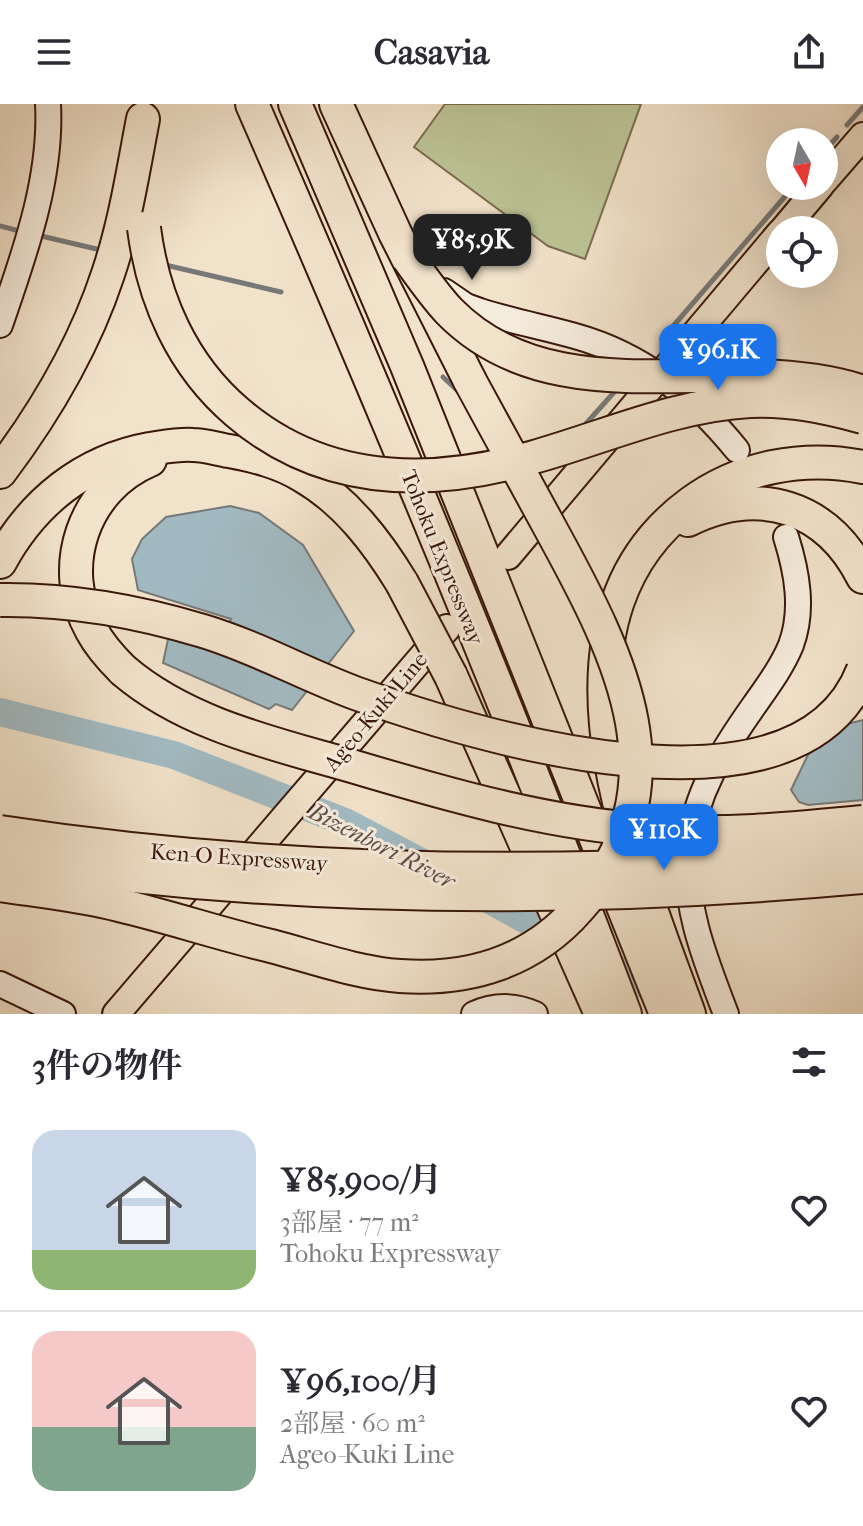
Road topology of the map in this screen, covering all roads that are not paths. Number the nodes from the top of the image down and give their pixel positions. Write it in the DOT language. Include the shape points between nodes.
graph roads {
  1 [pos="48,104"];
  2 [pos="252,104"];
  3 [pos="295,104"];
  4 [pos="336,104"];
  5 [pos="353,104"];
  6 [pos="144,111"];
  7 [pos="863,136"];
  8 [pos="838,165"];
  9 [pos="808,200"];
  10 [pos="795,216"];
  11 [pos="133,227"];
  12 [pos="766,250"];
  13 [pos="408,258"];
  14 [pos="0,325"];
  15 [pos="660,374"];
  16 [pos="863,392"];
  17 [pos="863,417"];
  18 [pos="211,448"];
  19 [pos="737,450"];
  20 [pos="863,467"];
  21 [pos="0,472"];
  22 [pos="786,537"];
  23 [pos="508,556"];
  24 [pos="0,562"];
  25 [pos="637,563"];
  26 [pos="863,577"];
  27 [pos="0,600"];
  28 [pos="447,628"];
  29 [pos="863,670"];
  30 [pos="863,822"];
  31 [pos="0,832"];
  32 [pos="863,850"];
  33 [pos="0,859"];
  34 [pos="863,877"];
  35 [pos="0,885"];
  36 [pos="0,984"];
  37 [pos="63,1014"];
  38 [pos="116,1014"];
  39 [pos="474,1014"];
  40 [pos="535,1014"];
  41 [pos="601,1014"];
  42 [pos="625,1014"];
  43 [pos="666,1014"];
  44 [pos="689,1014"];
  45 [pos="726,1014"];
  1 -- 14 [label="street" via="38,194"];
  2 -- 42 [label="highway, Tohoku Expressway, bridge" via="359,347"];
  3 -- 43 [label="highway, Tohoku Expressway" via="407,366"];
  4 -- 13 [label="highway"];
  5 -- 15 [label="street" via="399,230 425,272 444,291 466,306 583,338"];
  6 -- 11 [label="highway"];
  7 -- 8 [label="main road"];
  9 -- 10 [label="main road"];
  11 -- 17 [label="highway, bridge" via="169,322 204,379 277,442 336,467 399,476 468,472 666,416 747,402 808,404"];
  11 -- 21 [label="highway" via="108,273 77,352"];
  12 -- 15 [label="main road"];
  13 -- 16 [label="highway, bridge" via="450,312 499,347 541,365 638,378 792,378"];
  13 -- 35 [label="highway, bridge" via="597,614 625,687 636,773 628,820 604,878 572,917 530,951 477,972 423,977 367,971 118,904"];
  15 -- 19 [label="street"];
  15 -- 23 [label="main road"];
  18 -- 24 [label="highway" via="192,444 141,451 86,471 38,507"];
  18 -- 30 [label="highway, bridge" via="170,453 118,479 99,498 77,545 75,571 91,630 123,670 162,700 250,735 538,814 678,831"];
  18 -- 41 [label="highway, bridge" via="275,462 318,486 384,553 451,676"];
  20 -- 25 [label="highway" via="799,463 717,485 674,515 647,543"];
  22 -- 45 [label="street" via="798,602 791,644 712,771 691,838 691,908"];
  25 -- 26 [label="highway" via="678,525 716,509 756,503 783,506 826,527"];
  25 -- 44 [label="highway" via="612,620 604,660 604,720 632,854"];
  27 -- 29 [label="highway, bridge" via="91,605 151,617 233,642 431,718 532,743 669,763 736,760 790,745 833,716"];
  28 -- 38 [label="main road, Ageo-Kuki Line"];
  31 -- 32 [label="highway, Ken-O Expressway, bridge" via="173,854 446,868 726,863"];
  33 -- 34 [label="highway, Ken-O Expressway, bridge" via="180,881 453,895 733,888"];
  36 -- 37 [label="street"];
  39 -- 40 [label="street" via="507,1007"];
}
